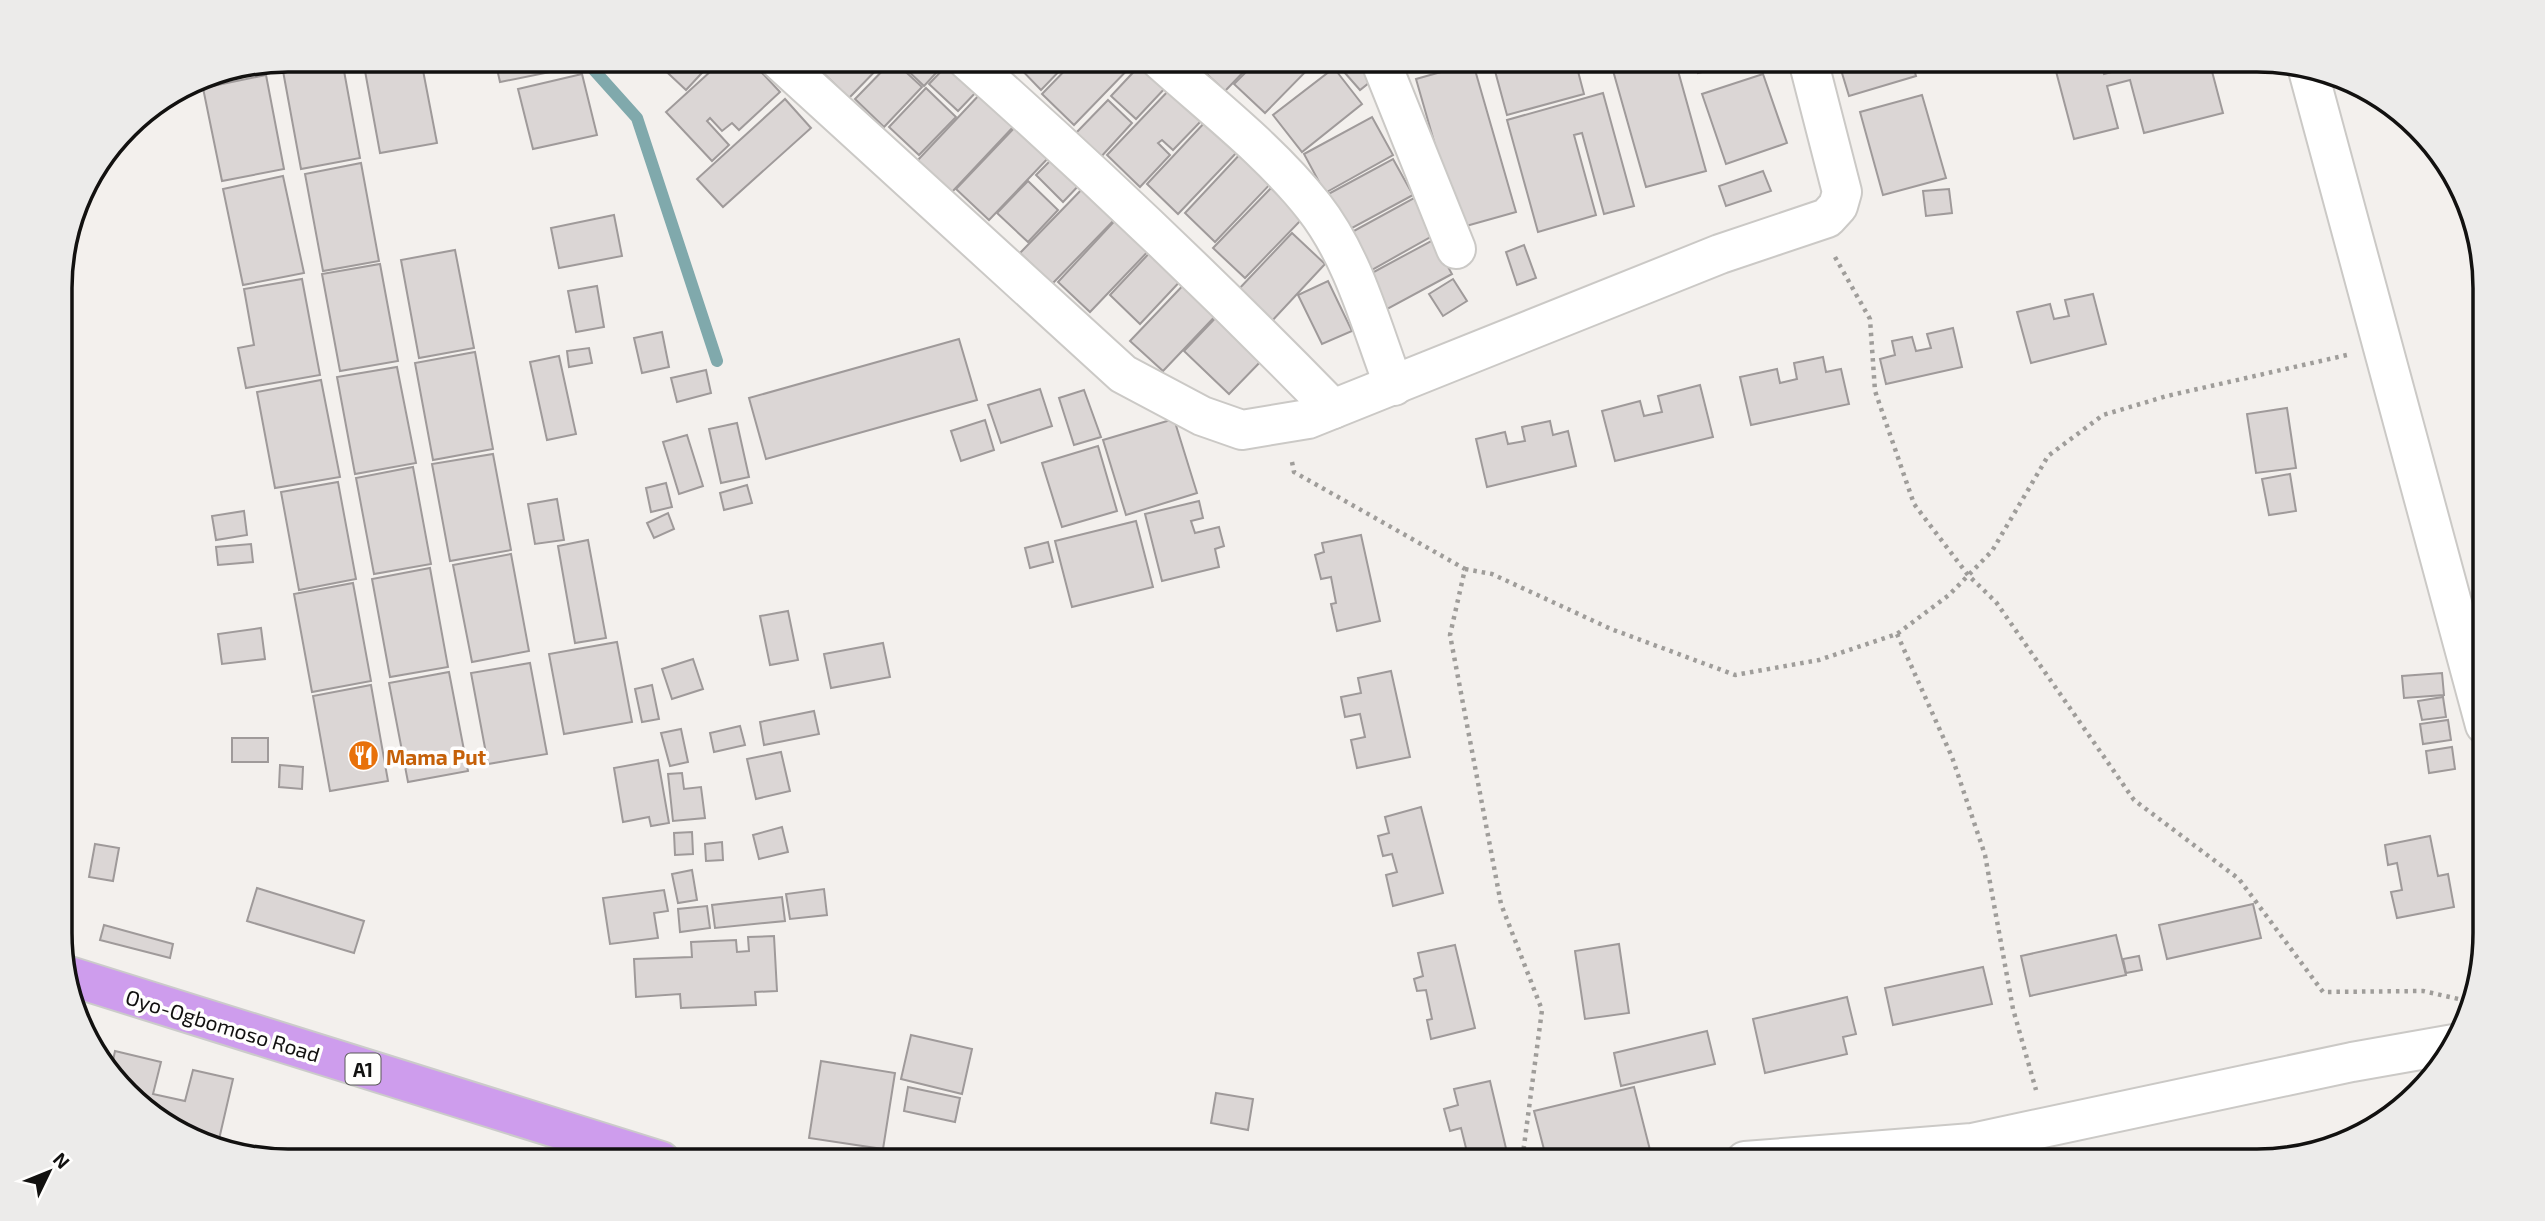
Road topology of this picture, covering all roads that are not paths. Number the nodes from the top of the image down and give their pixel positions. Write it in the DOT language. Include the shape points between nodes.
graph roads {
  1 [pos="792,72"];
  2 [pos="981,72"];
  3 [pos="1173,72"];
  4 [pos="1385,72"];
  5 [pos="1811,72"];
  6 [pos="2310,79"];
  7 [pos="1455,249"];
  8 [pos="1394,386"];
  9 [pos="1333,409"];
  10 [pos="2473,681"];
  11 [pos="77,978"];
  12 [pos="2441,1047"];
  13 [pos="623,1149"];
  14 [pos="1896,1149"];
  1 -- 9 [label="street" via="1123,374 1202,416 1242,430 1308,419"];
  2 -- 9 [label="street" via="1081,161"];
  3 -- 8 [label="street" via="1268,158 1314,207 1346,259"];
  4 -- 7 [label="street"];
  5 -- 8 [label="street" via="1842,192 1838,206 1827,218 1720,254"];
  6 -- 10 [label="street"];
  8 -- 9 [label="street"];
  11 -- 13 [label="highway, Oyo-Ogbomoso Road / A1"];
  12 -- 14 [label="street" via="1972,1143"];
}
